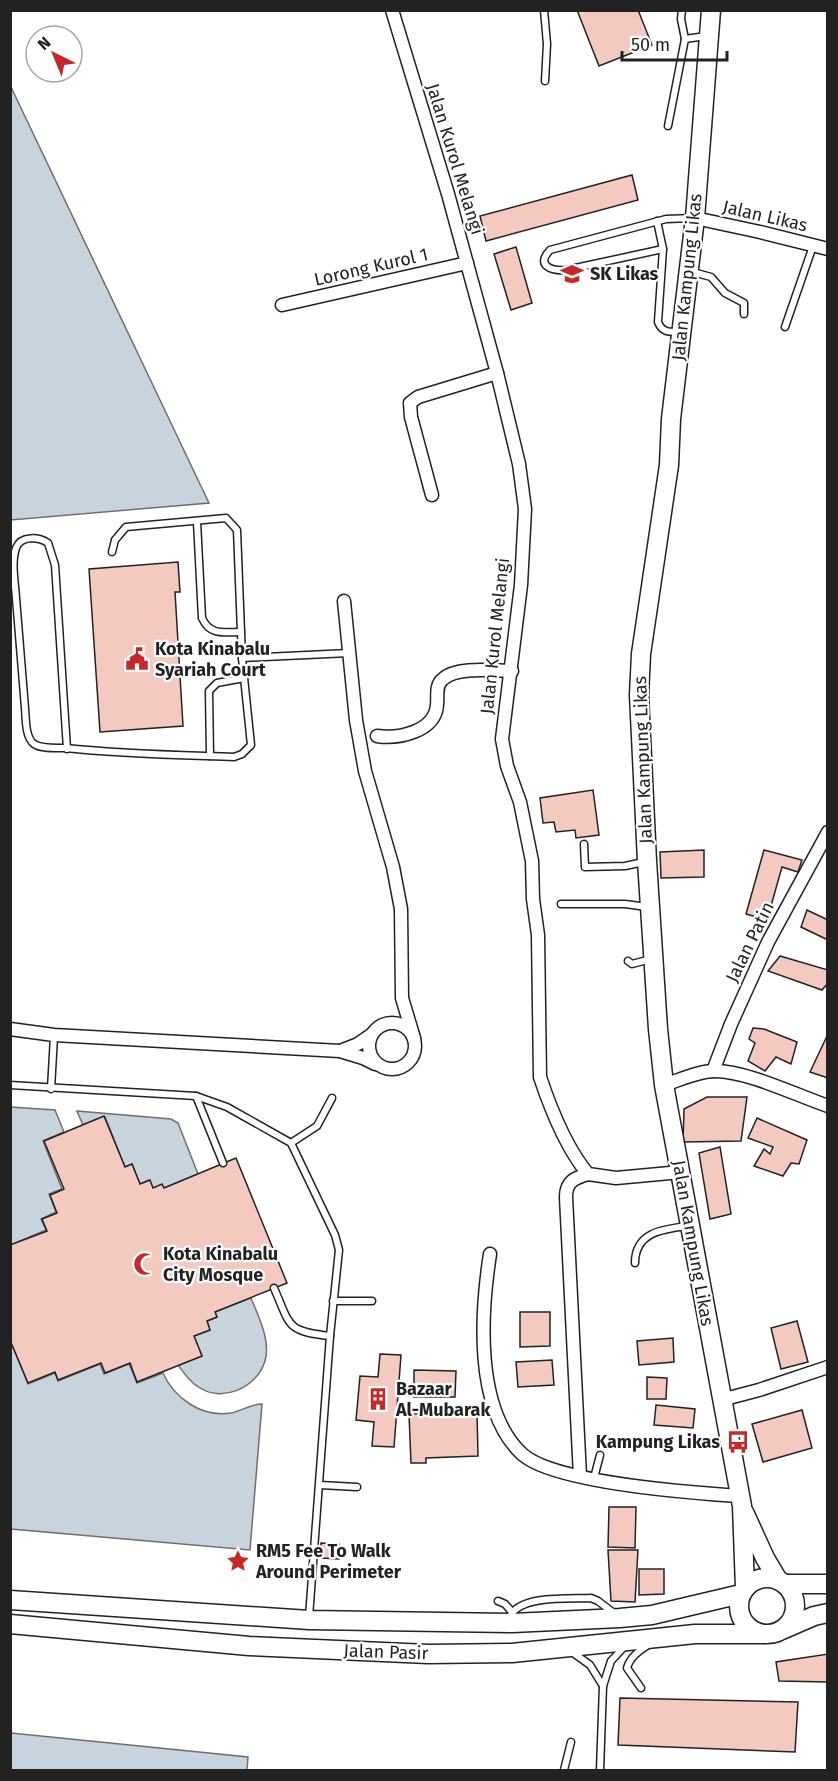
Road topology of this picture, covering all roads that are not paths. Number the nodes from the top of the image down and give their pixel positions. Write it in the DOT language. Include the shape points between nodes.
graph roads {
  1 [pos="392,10"];
  2 [pos="544,10"];
  3 [pos="682,10"];
  4 [pos="711,10"];
  5 [pos="709,36"];
  6 [pos="685,39"];
  7 [pos="545,81"];
  8 [pos="668,126"];
  9 [pos="695,218"];
  10 [pos="657,221"];
  11 [pos="814,245"];
  12 [pos="663,249"];
  13 [pos="828,249"];
  14 [pos="467,263"];
  15 [pos="689,271"];
  16 [pos="282,305"];
  17 [pos="744,314"];
  18 [pos="785,327"];
  19 [pos="682,332"];
  20 [pos="497,373"];
  21 [pos="432,495"];
  22 [pos="197,522"];
  23 [pos="111,552"];
  24 [pos="344,601"];
  25 [pos="241,632"];
  26 [pos="349,653"];
  27 [pos="242,658"];
  28 [pos="512,671"];
  29 [pos="244,678"];
  30 [pos="377,736"];
  31 [pos="68,749"];
  32 [pos="210,756"];
  33 [pos="828,832"];
  34 [pos="584,844"];
  35 [pos="647,861"];
  36 [pos="561,904"];
  37 [pos="650,907"];
  38 [pos="655,958"];
  39 [pos="628,961"];
  40 [pos="402,998"];
  41 [pos="382,1025"];
  42 [pos="10,1029"];
  43 [pos="54,1035"];
  44 [pos="371,1035"];
  45 [pos="414,1038"];
  46 [pos="340,1051"];
  47 [pos="375,1064"];
  48 [pos="713,1071"];
  49 [pos="10,1085"];
  50 [pos="664,1085"];
  51 [pos="51,1089"];
  52 [pos="196,1096"];
  53 [pos="332,1098"];
  54 [pos="828,1106"];
  55 [pos="291,1143"];
  56 [pos="223,1163"];
  57 [pos="681,1172"];
  58 [pos="588,1174"];
  59 [pos="692,1225"];
  60 [pos="489,1254"];
  61 [pos="634,1263"];
  62 [pos="274,1288"];
  63 [pos="333,1301"];
  64 [pos="372,1301"];
  65 [pos="330,1336"];
  66 [pos="828,1367"];
  67 [pos="721,1400"];
  68 [pos="600,1455"];
  69 [pos="580,1476"];
  70 [pos="594,1478"];
  71 [pos="320,1485"];
  72 [pos="357,1487"];
  73 [pos="741,1501"];
  74 [pos="782,1582"];
  75 [pos="828,1584"];
  76 [pos="743,1591"];
  77 [pos="10,1600"];
  78 [pos="498,1601"];
  79 [pos="828,1613"];
  80 [pos="512,1618"];
  81 [pos="309,1620"];
  82 [pos="10,1624"];
  83 [pos="781,1630"];
  84 [pos="762,1634"];
  85 [pos="658,1637"];
  86 [pos="630,1640"];
  87 [pos="565,1647"];
  88 [pos="603,1686"];
  89 [pos="640,1688"];
  90 [pos="571,1742"];
  91 [pos="564,1770"];
  92 [pos="600,1770"];
  1 -- 14 [label="street, Jalan Kurol Melangi"];
  2 -- 7 [label="lane"];
  3 -- 6 [label="lane"];
  4 -- 5 [label="main road, Jalan Kampung Likas"];
  5 -- 6 [label="lane"];
  5 -- 9 [label="main road, Jalan Kampung Likas"];
  6 -- 8 [label="lane"];
  9 -- 10 [label="lane"];
  9 -- 11 [label="street, Jalan Likas"];
  9 -- 15 [label="main road, Jalan Kampung Likas"];
  10 -- 12 [label="lane"];
  10 -- 12 [label="lane" via="550,250 544,260 553,271 566,270"];
  11 -- 13 [label="street, Jalan Likas"];
  11 -- 18 [label="lane"];
  12 -- 19 [label="lane" via="658,322 665,332"];
  14 -- 16 [label="street, Lorong Kurol 1"];
  14 -- 20 [label="street, Jalan Kurol Melangi"];
  15 -- 17 [label="lane" via="711,277 725,293 738,298 744,303"];
  15 -- 19 [label="main road, Jalan Kampung Likas"];
  19 -- 35 [label="main road, Jalan Kampung Likas" via="669,465 641,654 639,716"];
  20 -- 21 [label="street" via="418,397 410,403"];
  20 -- 28 [label="street, Jalan Kurol Melangi" via="519,464 525,509"];
  22 -- 23 [label="lane" via="126,527"];
  22 -- 25 [label="lane" via="202,618 211,630"];
  22 -- 25 [label="lane" via="226,518 237,530"];
  24 -- 26 [label="street"];
  25 -- 27 [label="lane"];
  26 -- 27 [label="lane"];
  26 -- 40 [label="street" via="365,771 393,867 400,909"];
  27 -- 29 [label="lane"];
  28 -- 30 [label="street" via="460,671 443,679 437,690 434,717 425,727 394,737"];
  28 -- 58 [label="street, Jalan Kurol Melangi" via="502,739 532,861 538,935 540,1077 571,1147"];
  29 -- 32 [label="lane" via="217,683 209,691"];
  29 -- 32 [label="lane" via="251,745 234,757"];
  31 -- 31 [label="lane" via="36,746 27,728 14,572 17,547 28,539 48,543 55,565"];
  31 -- 32 [label="lane"];
  33 -- 48 [label="street, Jalan Patin" via="768,942"];
  34 -- 35 [label="lane" via="585,867"];
  35 -- 37 [label="main road, Jalan Kampung Likas"];
  36 -- 37 [label="lane"];
  37 -- 38 [label="main road, Jalan Kampung Likas"];
  38 -- 39 [label="lane" via="632,964"];
  38 -- 50 [label="main road, Jalan Kampung Likas"];
  40 -- 41 [label="street"];
  40 -- 45 [label="street"];
  41 -- 44 [label="street"];
  41 -- 45 [label="street" via="397,1023"];
  42 -- 43 [label="street"];
  43 -- 46 [label="street"];
  43 -- 51 [label="lane"];
  44 -- 46 [label="street"];
  44 -- 47 [label="street" via="368,1050"];
  45 -- 47 [label="street" via="414,1054 404,1066 389,1070"];
  46 -- 47 [label="street"];
  48 -- 50 [label="street"];
  48 -- 54 [label="street" via="750,1078"];
  49 -- 51 [label="lane"];
  50 -- 57 [label="main road, Jalan Kampung Likas"];
  51 -- 52 [label="lane"];
  52 -- 55 [label="lane" via="227,1107"];
  52 -- 56 [label="lane"];
  53 -- 55 [label="lane" via="317,1126"];
  55 -- 63 [label="lane" via="339,1250"];
  57 -- 58 [label="street" via="616,1178"];
  57 -- 59 [label="main road, Jalan Kampung Likas"];
  58 -- 69 [label="street" via="568,1183 566,1197"];
  59 -- 61 [label="lane" via="645,1238 635,1251"];
  59 -- 67 [label="main road, Jalan Kampung Likas"];
  60 -- 69 [label="street" via="483,1326 486,1368 496,1410 522,1454 543,1466"];
  62 -- 65 [label="lane" via="289,1323 296,1329"];
  63 -- 64 [label="lane"];
  63 -- 65 [label="lane"];
  65 -- 71 [label="lane"];
  66 -- 67 [label="street"];
  67 -- 73 [label="main road, Jalan Kampung Likas"];
  68 -- 70 [label="lane"];
  69 -- 70 [label="street"];
  70 -- 73 [label="street"];
  71 -- 72 [label="lane"];
  71 -- 81 [label="lane"];
  73 -- 74 [label="main road, Jalan Kampung Likas" via="765,1558"];
  73 -- 76 [label="main road, Jalan Kampung Likas"];
  74 -- 75 [label="main road"];
  74 -- 76 [label="main road" via="760,1579"];
  74 -- 83 [label="main road" via="791,1591 795,1608 788,1625"];
  76 -- 80 [label="main road, Jalan Pasir" via="651,1615"];
  76 -- 84 [label="main road" via="740,1614 752,1630"];
  77 -- 81 [label="main road, Jalan Pasir"];
  78 -- 80 [label="lane" via="505,1604"];
  79 -- 83 [label="main road"];
  80 -- 81 [label="main road, Jalan Pasir"];
  82 -- 87 [label="main road, Jalan Pasir" via="249,1646 428,1654 512,1653"];
  83 -- 84 [label="main road"];
  84 -- 85 [label="main road, Jalan Pasir" via="723,1632"];
  85 -- 86 [label="main road, Jalan Pasir"];
  85 -- 89 [label="lane" via="628,1662 628,1672"];
  86 -- 87 [label="main road, Jalan Pasir"];
  86 -- 88 [label="lane" via="611,1661"];
  87 -- 88 [label="lane" via="590,1665"];
  88 -- 92 [label="lane"];
  90 -- 91 [label="lane"];
}
